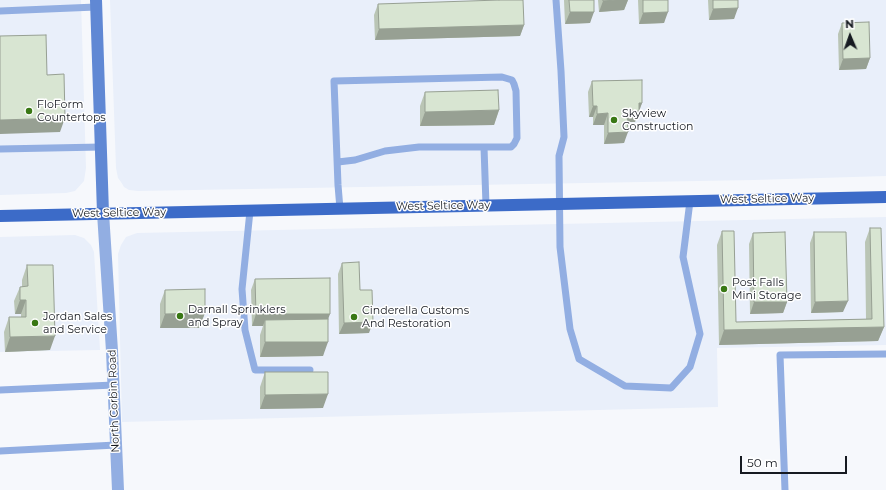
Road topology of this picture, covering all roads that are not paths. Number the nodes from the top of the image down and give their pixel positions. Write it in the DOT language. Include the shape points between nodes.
graph roads {
  1 [pos="556,0"];
  2 [pos="96,4"];
  3 [pos="0,11"];
  4 [pos="101,147"];
  5 [pos="484,147"];
  6 [pos="0,149"];
  7 [pos="338,162"];
  8 [pos="886,197"];
  9 [pos="690,201"];
  10 [pos="559,204"];
  11 [pos="486,205"];
  12 [pos="340,209"];
  13 [pos="250,211"];
  14 [pos="103,213"];
  15 [pos="0,216"];
  16 [pos="886,354"];
  17 [pos="310,370"];
  18 [pos="114,385"];
  19 [pos="0,390"];
  20 [pos="116,445"];
  21 [pos="0,451"];
  22 [pos="118,490"];
  23 [pos="784,490"];
  1 -- 10 [label="lane" via="564,137 559,156"];
  2 -- 3 [label="lane"];
  2 -- 4 [label="street, North Corbin Road"];
  4 -- 6 [label="lane"];
  4 -- 14 [label="street, North Corbin Road"];
  5 -- 7 [label="lane" via="412,148 385,151"];
  5 -- 7 [label="lane" via="511,147 517,138 516,91 512,80 502,77 334,81"];
  5 -- 11 [label="lane"];
  7 -- 12 [label="lane"];
  8 -- 9 [label="main road, West Seltice Way"];
  9 -- 10 [label="main road, West Seltice Way"];
  9 -- 10 [label="lane" via="683,257 700,334 690,367 671,388 625,386 579,359 570,329 560,247"];
  10 -- 11 [label="main road, West Seltice Way"];
  11 -- 12 [label="main road, West Seltice Way"];
  12 -- 13 [label="main road, West Seltice Way"];
  13 -- 14 [label="main road, West Seltice Way"];
  13 -- 17 [label="lane" via="242,289 245,330 255,370"];
  14 -- 15 [label="main road, West Seltice Way"];
  14 -- 18 [label="street, North Corbin Road"];
  16 -- 23 [label="lane" via="780,355"];
  18 -- 19 [label="lane"];
  18 -- 20 [label="street, North Corbin Road"];
  20 -- 21 [label="lane"];
  20 -- 22 [label="street, North Corbin Road"];
}
